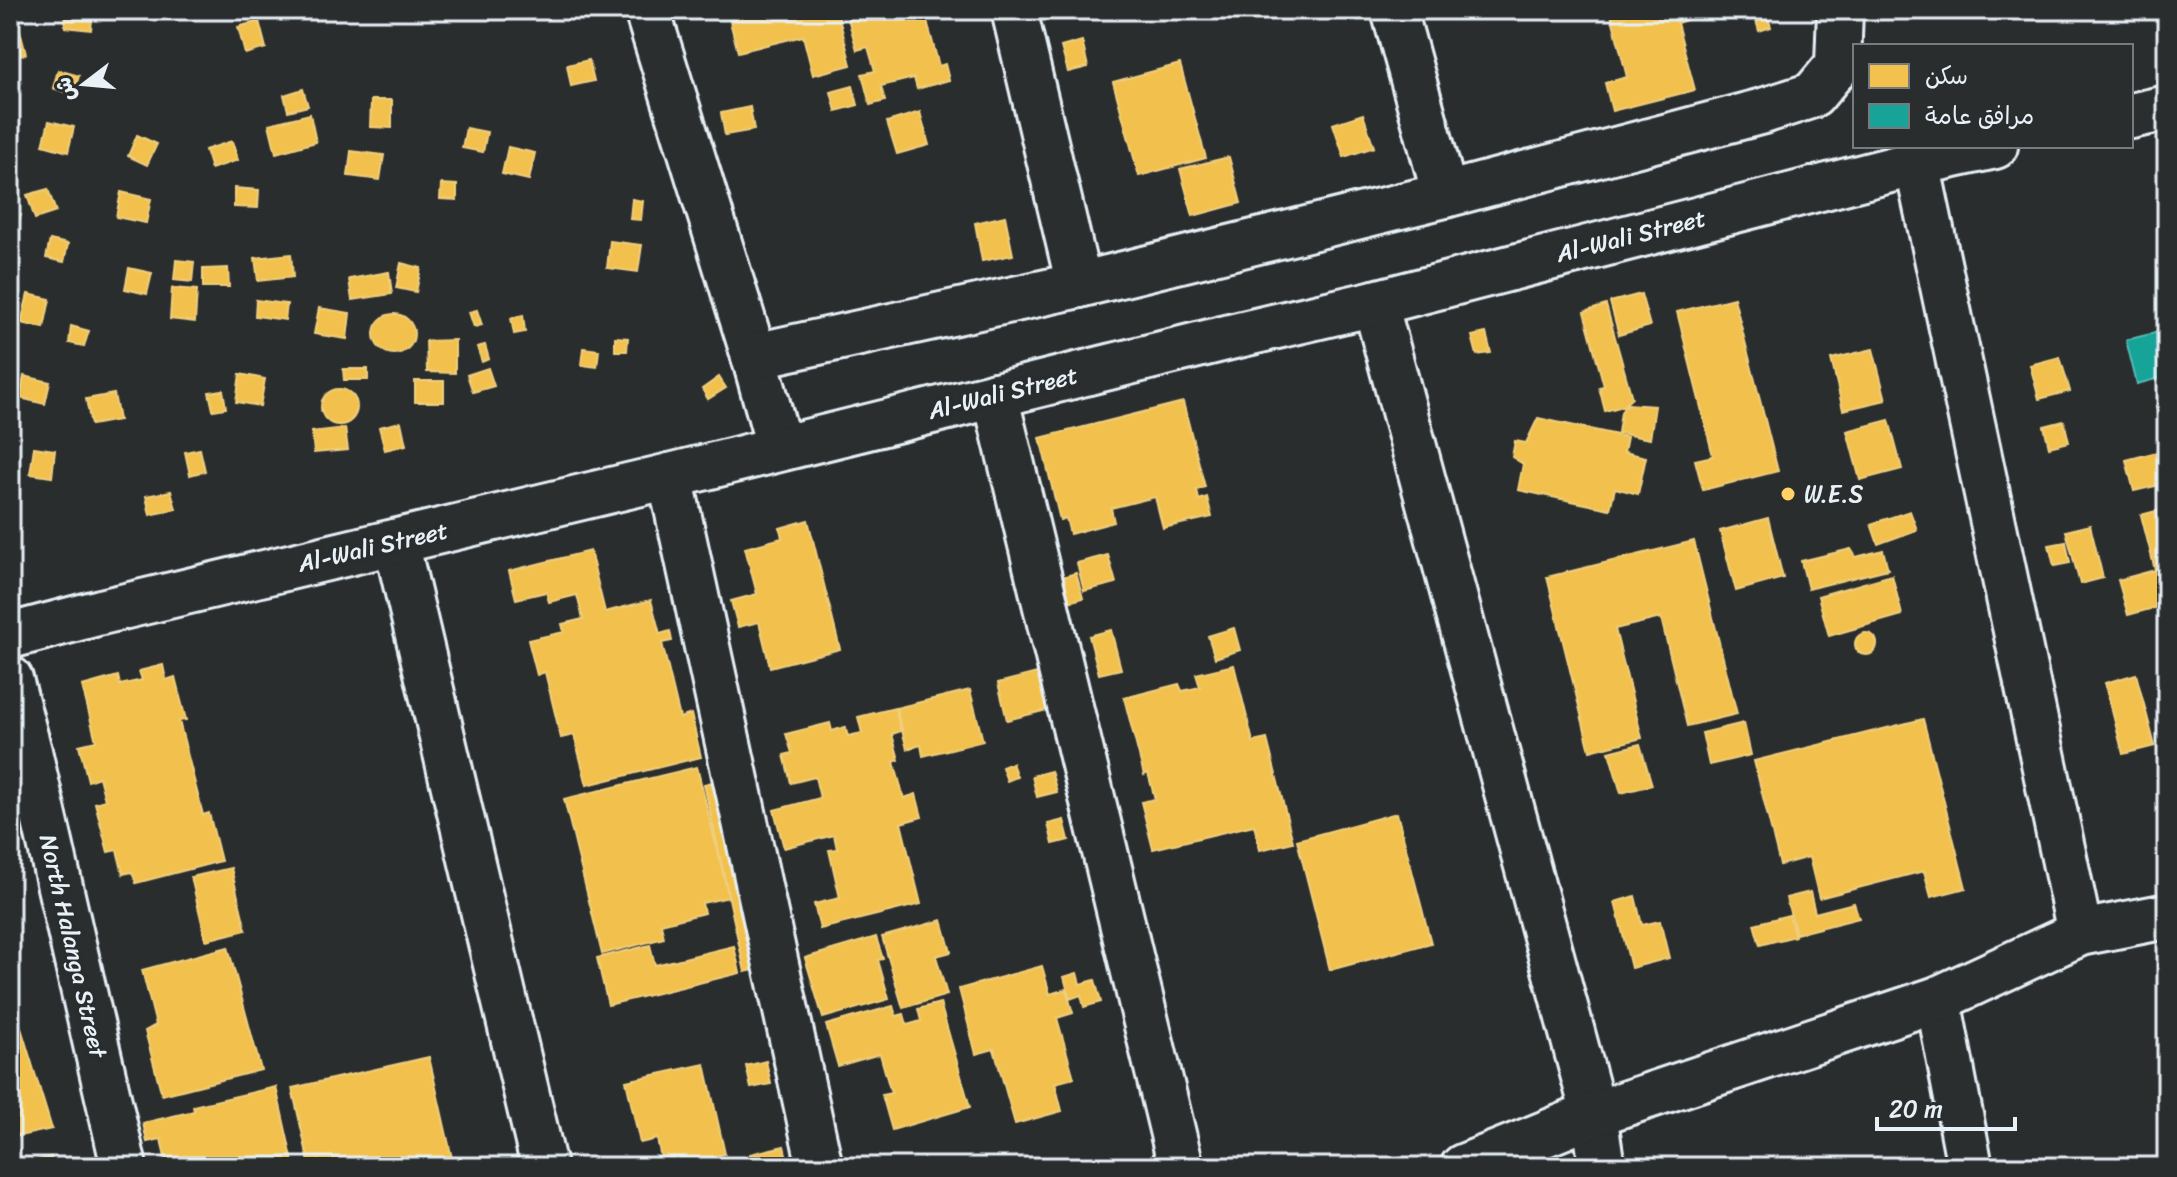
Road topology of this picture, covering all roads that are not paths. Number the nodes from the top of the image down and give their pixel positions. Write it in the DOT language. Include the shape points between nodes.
graph roads {
  1 [pos="647,10"];
  2 [pos="1014,10"];
  3 [pos="1394,10"];
  4 [pos="1840,10"];
  5 [pos="2167,108"];
  6 [pos="2133,116"];
  7 [pos="1986,148"];
  8 [pos="1917,163"];
  9 [pos="1445,195"];
  10 [pos="1079,285"];
  11 [pos="1375,303"];
  12 [pos="759,373"];
  13 [pos="995,395"];
  14 [pos="782,439"];
  15 [pos="670,476"];
  16 [pos="396,542"];
  17 [pos="10,636"];
  18 [pos="10,679"];
  19 [pos="2167,916"];
  20 [pos="2080,933"];
  21 [pos="1938,999"];
  22 [pos="1594,1114"];
  23 [pos="124,1167"];
  24 [pos="544,1167"];
  25 [pos="820,1167"];
  26 [pos="1181,1167"];
  27 [pos="1463,1167"];
  28 [pos="1602,1167"];
  29 [pos="1970,1167"];
  1 -- 12 [label="street"];
  2 -- 10 [label="street"];
  3 -- 9 [label="street"];
  4 -- 9 [label="street" via="1838,65 1813,95"];
  5 -- 6 [label="street"];
  7 -- 8 [label="street, Al-Wali Street"];
  8 -- 11 [label="street, Al-Wali Street"];
  8 -- 20 [label="street"];
  9 -- 10 [label="street"];
  10 -- 12 [label="street"];
  11 -- 13 [label="street, Al-Wali Street"];
  11 -- 22 [label="street"];
  12 -- 14 [label="street"];
  13 -- 14 [label="street, Al-Wali Street"];
  13 -- 26 [label="street"];
  14 -- 15 [label="street, Al-Wali Street"];
  15 -- 16 [label="street, Al-Wali Street"];
  15 -- 25 [label="street"];
  16 -- 17 [label="street, Al-Wali Street"];
  16 -- 24 [label="street"];
  18 -- 23 [label="street, North Halanga Street"];
  19 -- 20 [label="street"];
  20 -- 21 [label="street"];
  21 -- 22 [label="street"];
  21 -- 29 [label="street"];
  22 -- 27 [label="street"];
  22 -- 28 [label="street"];
}
